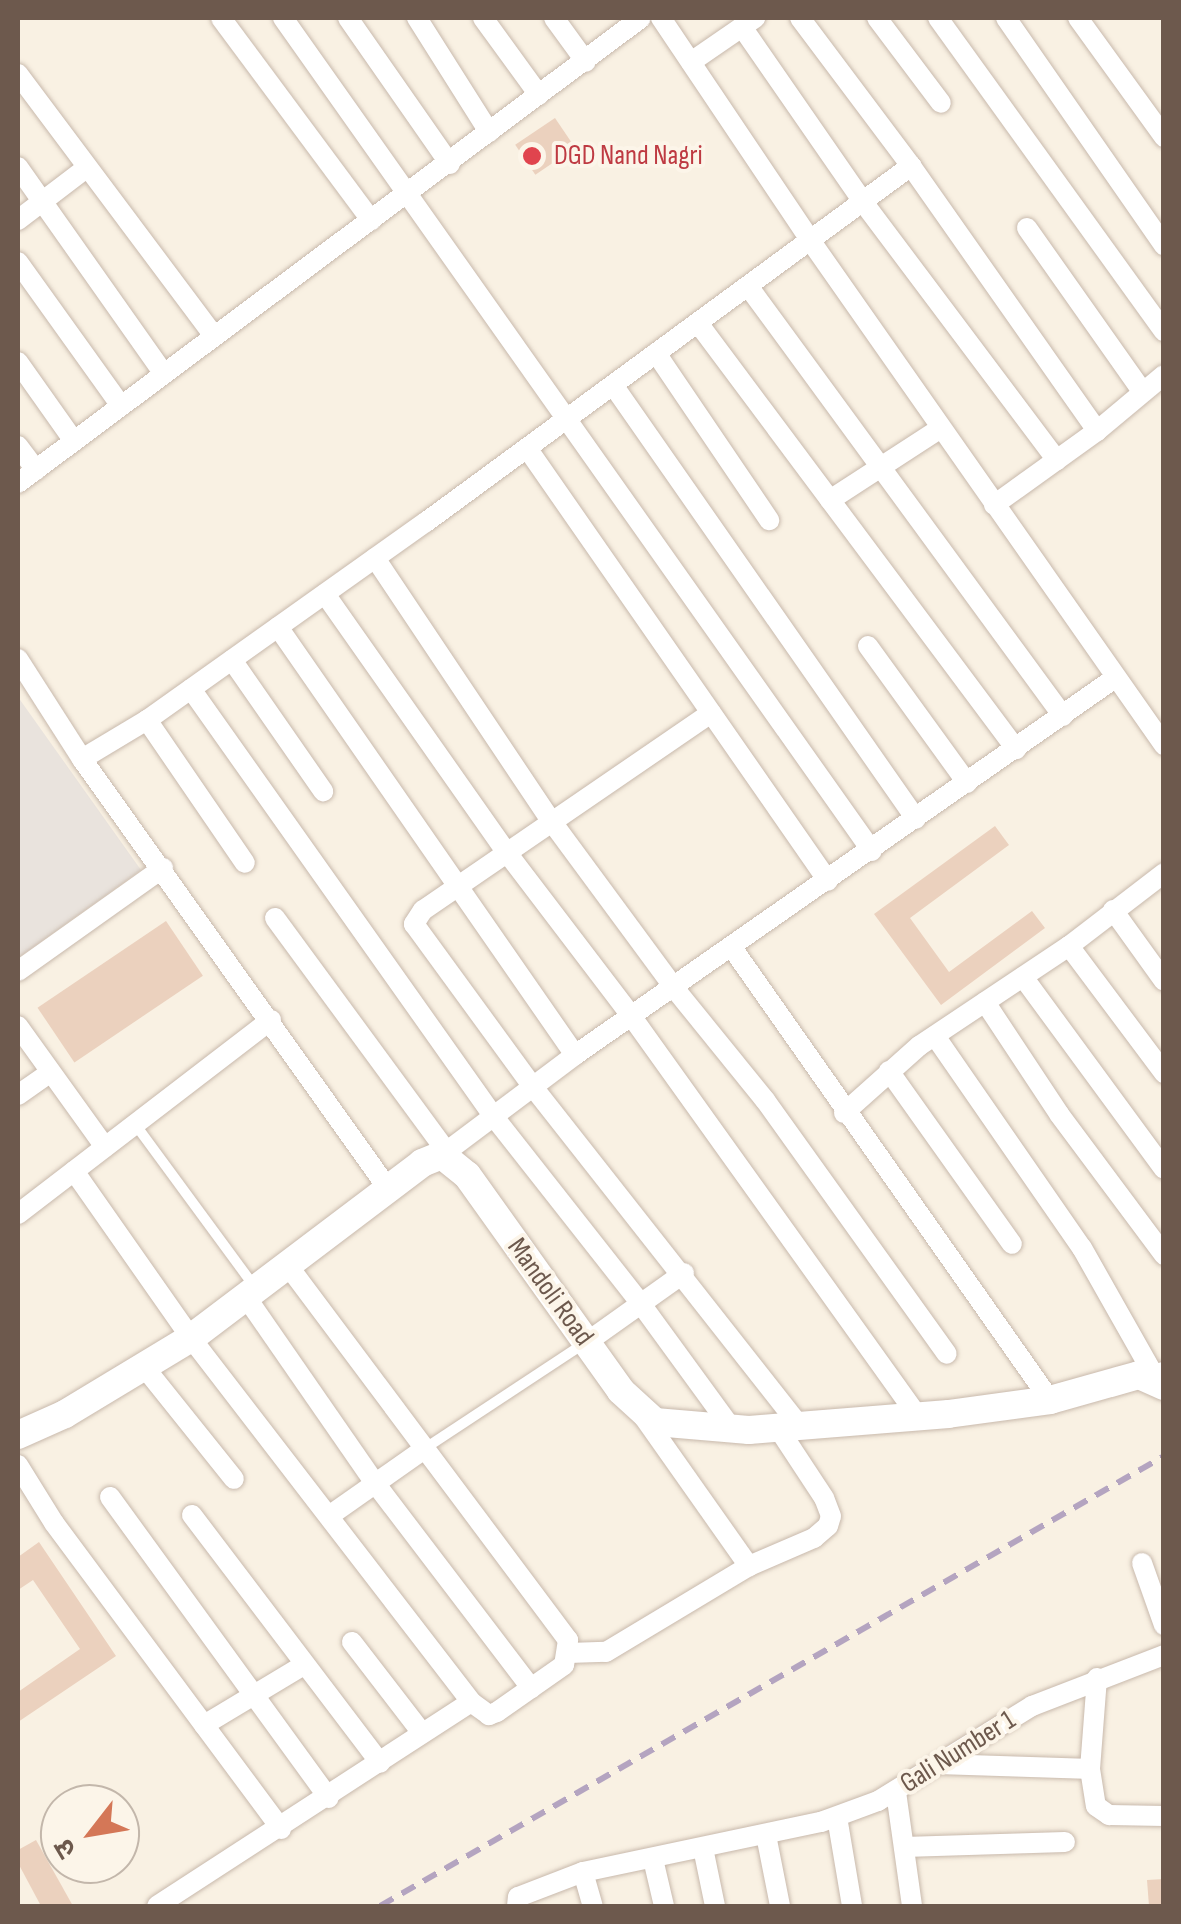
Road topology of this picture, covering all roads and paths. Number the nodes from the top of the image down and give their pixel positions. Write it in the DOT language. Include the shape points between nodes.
graph roads {
  1 [pos="221,18"];
  2 [pos="283,18"];
  3 [pos="348,18"];
  4 [pos="417,18"];
  5 [pos="483,18"];
  6 [pos="554,18"];
  7 [pos="641,18"];
  8 [pos="661,18"];
  9 [pos="800,18"];
  10 [pos="876,18"];
  11 [pos="938,18"];
  12 [pos="1006,18"];
  13 [pos="1078,18"];
  14 [pos="748,22"];
  15 [pos="586,62"];
  16 [pos="690,62"];
  17 [pos="18,74"];
  18 [pos="539,95"];
  19 [pos="940,102"];
  20 [pos="489,132"];
  21 [pos="1164,137"];
  22 [pos="450,164"];
  23 [pos="911,166"];
  24 [pos="18,167"];
  25 [pos="85,169"];
  26 [pos="408,194"];
  27 [pos="42,200"];
  28 [pos="862,202"];
  29 [pos="18,220"];
  30 [pos="371,220"];
  31 [pos="1026,228"];
  32 [pos="810,240"];
  33 [pos="1164,245"];
  34 [pos="18,262"];
  35 [pos="748,286"];
  36 [pos="698,323"];
  37 [pos="1164,332"];
  38 [pos="214,336"];
  39 [pos="656,353"];
  40 [pos="18,362"];
  41 [pos="164,374"];
  42 [pos="1164,374"];
  43 [pos="613,385"];
  44 [pos="1142,391"];
  45 [pos="121,406"];
  46 [pos="567,419"];
  47 [pos="940,428"];
  48 [pos="1097,431"];
  49 [pos="74,440"];
  50 [pos="18,446"];
  51 [pos="527,448"];
  52 [pos="1056,460"];
  53 [pos="878,467"];
  54 [pos="36,470"];
  55 [pos="18,483"];
  56 [pos="830,500"];
  57 [pos="994,505"];
  58 [pos="769,520"];
  59 [pos="375,558"];
  60 [pos="325,594"];
  61 [pos="278,627"];
  62 [pos="868,646"];
  63 [pos="18,659"];
  64 [pos="232,660"];
  65 [pos="1115,678"];
  66 [pos="191,689"];
  67 [pos="711,712"];
  68 [pos="1062,716"];
  69 [pos="147,720"];
  70 [pos="1164,745"];
  71 [pos="1016,748"];
  72 [pos="82,759"];
  73 [pos="967,783"];
  74 [pos="322,790"];
  75 [pos="916,819"];
  76 [pos="552,822"];
  77 [pos="872,850"];
  78 [pos="508,854"];
  79 [pos="246,863"];
  80 [pos="163,868"];
  81 [pos="1163,873"];
  82 [pos="828,882"];
  83 [pos="459,889"];
  84 [pos="1113,910"];
  85 [pos="275,918"];
  86 [pos="1069,946"];
  87 [pos="733,949"];
  88 [pos="18,972"];
  89 [pos="1023,977"];
  90 [pos="1164,981"];
  91 [pos="675,989"];
  92 [pos="984,1002"];
  93 [pos="632,1017"];
  94 [pos="271,1020"];
  95 [pos="18,1026"];
  96 [pos="936,1036"];
  97 [pos="575,1055"];
  98 [pos="890,1071"];
  99 [pos="1164,1072"];
  100 [pos="50,1073"];
  101 [pos="534,1087"];
  102 [pos="18,1095"];
  103 [pos="844,1113"];
  104 [pos="494,1117"];
  105 [pos="134,1124"];
  106 [pos="105,1147"];
  107 [pos="444,1153"];
  108 [pos="1164,1169"];
  109 [pos="74,1171"];
  110 [pos="389,1190"];
  111 [pos="18,1214"];
  112 [pos="1012,1244"];
  113 [pos="1164,1254"];
  114 [pos="289,1267"];
  115 [pos="684,1273"];
  116 [pos="251,1293"];
  117 [pos="641,1304"];
  118 [pos="191,1338"];
  119 [pos="586,1342"];
  120 [pos="947,1354"];
  121 [pos="145,1368"];
  122 [pos="1161,1379"];
  123 [pos="1050,1400"];
  124 [pos="639,1411"];
  125 [pos="918,1416"];
  126 [pos="789,1427"];
  127 [pos="732,1430"];
  128 [pos="18,1435"];
  129 [pos="423,1450"];
  130 [pos="18,1465"];
  131 [pos="234,1478"];
  132 [pos="375,1483"];
  133 [pos="110,1497"];
  134 [pos="192,1515"];
  135 [pos="329,1516"];
  136 [pos="1142,1563"];
  137 [pos="749,1566"];
  138 [pos="1164,1624"];
  139 [pos="352,1642"];
  140 [pos="568,1652"];
  141 [pos="1164,1655"];
  142 [pos="302,1666"];
  143 [pos="1097,1678"];
  144 [pos="531,1688"];
  145 [pos="256,1696"];
  146 [pos="470,1702"];
  147 [pos="204,1724"];
  148 [pos="422,1732"];
  149 [pos="380,1763"];
  150 [pos="940,1764"];
  151 [pos="1090,1768"];
  152 [pos="896,1792"];
  153 [pos="329,1798"];
  154 [pos="837,1816"];
  155 [pos="1164,1816"];
  156 [pos="281,1829"];
  157 [pos="766,1834"];
  158 [pos="1066,1842"];
  159 [pos="904,1847"];
  160 [pos="703,1848"];
  161 [pos="653,1859"];
  162 [pos="583,1872"];
  163 [pos="157,1906"];
  164 [pos="517,1906"];
  165 [pos="593,1906"];
  166 [pos="664,1906"];
  167 [pos="715,1906"];
  168 [pos="780,1906"];
  169 [pos="852,1906"];
  170 [pos="912,1906"];
  1 -- 30 [label="street"];
  2 -- 26 [label="street"];
  3 -- 22 [label="street"];
  4 -- 20 [label="street"];
  5 -- 18 [label="street"];
  6 -- 15 [label="street"];
  7 -- 15 [label="street"];
  8 -- 16 [label="street"];
  9 -- 23 [label="street"];
  10 -- 19 [label="street"];
  11 -- 37 [label="street"];
  12 -- 33 [label="street"];
  13 -- 21 [label="street"];
  14 -- 16 [label="street"];
  14 -- 28 [label="street"];
  15 -- 18 [label="street"];
  16 -- 32 [label="street"];
  17 -- 25 [label="street"];
  18 -- 20 [label="street"];
  20 -- 22 [label="street"];
  22 -- 26 [label="street"];
  23 -- 28 [label="street"];
  23 -- 48 [label="street"];
  24 -- 27 [label="street"];
  25 -- 27 [label="street"];
  25 -- 38 [label="street"];
  26 -- 30 [label="street"];
  26 -- 46 [label="street"];
  27 -- 29 [label="street"];
  27 -- 41 [label="street"];
  28 -- 32 [label="street"];
  28 -- 52 [label="street"];
  30 -- 38 [label="street"];
  31 -- 44 [label="street"];
  32 -- 35 [label="street"];
  32 -- 47 [label="street"];
  34 -- 45 [label="street"];
  35 -- 36 [label="street"];
  35 -- 53 [label="street"];
  36 -- 39 [label="street"];
  36 -- 56 [label="street"];
  38 -- 41 [label="street"];
  39 -- 43 [label="street"];
  39 -- 58 [label="street"];
  40 -- 49 [label="street"];
  41 -- 45 [label="street"];
  42 -- 44 [label="street"];
  43 -- 46 [label="street"];
  43 -- 75 [label="street"];
  44 -- 48 [label="street"];
  45 -- 49 [label="street"];
  46 -- 51 [label="street"];
  46 -- 77 [label="street"];
  47 -- 53 [label="street"];
  47 -- 57 [label="street"];
  48 -- 52 [label="street"];
  49 -- 54 [label="street"];
  50 -- 54 [label="street"];
  51 -- 59 [label="street"];
  51 -- 67 [label="street"];
  52 -- 57 [label="street"];
  53 -- 56 [label="street"];
  53 -- 68 [label="street"];
  54 -- 55 [label="street"];
  56 -- 71 [label="street"];
  57 -- 65 [label="street"];
  59 -- 60 [label="street"];
  59 -- 76 [label="street"];
  60 -- 61 [label="street"];
  60 -- 78 [label="street"];
  61 -- 64 [label="street"];
  61 -- 83 [label="street"];
  62 -- 73 [label="street"];
  63 -- 72 [label="street"];
  64 -- 66 [label="street"];
  64 -- 74 [label="street"];
  65 -- 68 [label="street"];
  65 -- 70 [label="street"];
  66 -- 69 [label="street"];
  66 -- 104 [label="street"];
  67 -- 76 [label="street"];
  67 -- 82 [label="street"];
  68 -- 71 [label="street"];
  69 -- 72 [label="street"];
  69 -- 79 [label="street"];
  71 -- 73 [label="street"];
  72 -- 80 [label="street"];
  73 -- 75 [label="street"];
  75 -- 77 [label="street"];
  76 -- 78 [label="street"];
  76 -- 91 [label="street"];
  77 -- 82 [label="street"];
  78 -- 83 [label="street"];
  78 -- 93 [label="street"];
  80 -- 88 [label="street"];
  80 -- 94 [label="street"];
  81 -- 84 [label="street"];
  82 -- 87 [label="street"];
  83 -- 97 [label="street"];
  83 -- 101 [label="street" via="423,910 414,924"];
  84 -- 86 [label="street"];
  84 -- 90 [label="street"];
  85 -- 107 [label="street"];
  86 -- 89 [label="street"];
  86 -- 99 [label="street"];
  87 -- 91 [label="street"];
  87 -- 103 [label="street"];
  89 -- 92 [label="street"];
  89 -- 108 [label="street"];
  91 -- 93 [label="street"];
  91 -- 120 [label="street" via="764,1100"];
  92 -- 96 [label="street"];
  92 -- 113 [label="street"];
  93 -- 97 [label="street"];
  93 -- 125 [label="street"];
  94 -- 105 [label="street"];
  94 -- 110 [label="street"];
  95 -- 100 [label="street"];
  96 -- 98 [label="street"];
  96 -- 122 [label="street" via="1082,1248"];
  97 -- 101 [label="street"];
  98 -- 103 [label="street"];
  98 -- 112 [label="street"];
  100 -- 102 [label="street"];
  100 -- 106 [label="street"];
  101 -- 104 [label="street"];
  101 -- 115 [label="street"];
  103 -- 123 [label="street"];
  104 -- 107 [label="street"];
  104 -- 117 [label="street"];
  105 -- 106 [label="street"];
  105 -- 116 [label="lane"];
  106 -- 109 [label="street"];
  107 -- 110 [label="street"];
  107 -- 119 [label="street, Mandoli Road"];
  109 -- 111 [label="street"];
  109 -- 118 [label="street"];
  110 -- 114 [label="street"];
  114 -- 116 [label="street"];
  114 -- 129 [label="street"];
  115 -- 117 [label="street"];
  115 -- 126 [label="street"];
  116 -- 118 [label="street"];
  116 -- 132 [label="street"];
  117 -- 119 [label="street"];
  117 -- 127 [label="street"];
  118 -- 121 [label="street"];
  118 -- 135 [label="street"];
  119 -- 124 [label="street, Mandoli Road"];
  119 -- 129 [label="lane"];
  121 -- 128 [label="street"];
  121 -- 131 [label="street"];
  122 -- 123 [label="street" via="1140,1375"];
  123 -- 125 [label="street"];
  124 -- 127 [label="street" via="655,1422"];
  124 -- 137 [label="street"];
  125 -- 126 [label="street"];
  126 -- 127 [label="street"];
  126 -- 137 [label="street" via="831,1516 814,1538"];
  129 -- 132 [label="street"];
  129 -- 140 [label="street" via="568,1640"];
  130 -- 147 [label="street"];
  132 -- 135 [label="street"];
  132 -- 144 [label="street"];
  133 -- 145 [label="street"];
  134 -- 142 [label="street"];
  135 -- 146 [label="street"];
  136 -- 138 [label="street"];
  137 -- 140 [label="street" via="606,1652"];
  139 -- 148 [label="street"];
  140 -- 144 [label="street" via="564,1664"];
  141 -- 143 [label="street, Gali Number 1"];
  142 -- 145 [label="street"];
  142 -- 149 [label="street"];
  143 -- 150 [label="street, Gali Number 1" via="1032,1706"];
  143 -- 151 [label="street"];
  144 -- 146 [label="street" via="489,1715"];
  145 -- 147 [label="street"];
  145 -- 153 [label="street"];
  146 -- 148 [label="street"];
  147 -- 156 [label="street"];
  148 -- 149 [label="street"];
  149 -- 153 [label="street"];
  150 -- 151 [label="street"];
  150 -- 152 [label="street, Gali Number 1"];
  151 -- 155 [label="street" via="1100,1812"];
  152 -- 154 [label="street, Gali Number 1"];
  152 -- 159 [label="street"];
  153 -- 156 [label="street"];
  154 -- 157 [label="street, Gali Number 1"];
  154 -- 169 [label="street"];
  156 -- 163 [label="street"];
  157 -- 160 [label="street, Gali Number 1"];
  157 -- 168 [label="street"];
  158 -- 159 [label="street"];
  159 -- 170 [label="street"];
  160 -- 161 [label="street, Gali Number 1"];
  160 -- 167 [label="street"];
  161 -- 162 [label="street, Gali Number 1"];
  161 -- 166 [label="street"];
  162 -- 164 [label="street, Gali Number 1" via="518,1897"];
  162 -- 165 [label="street"];
}
